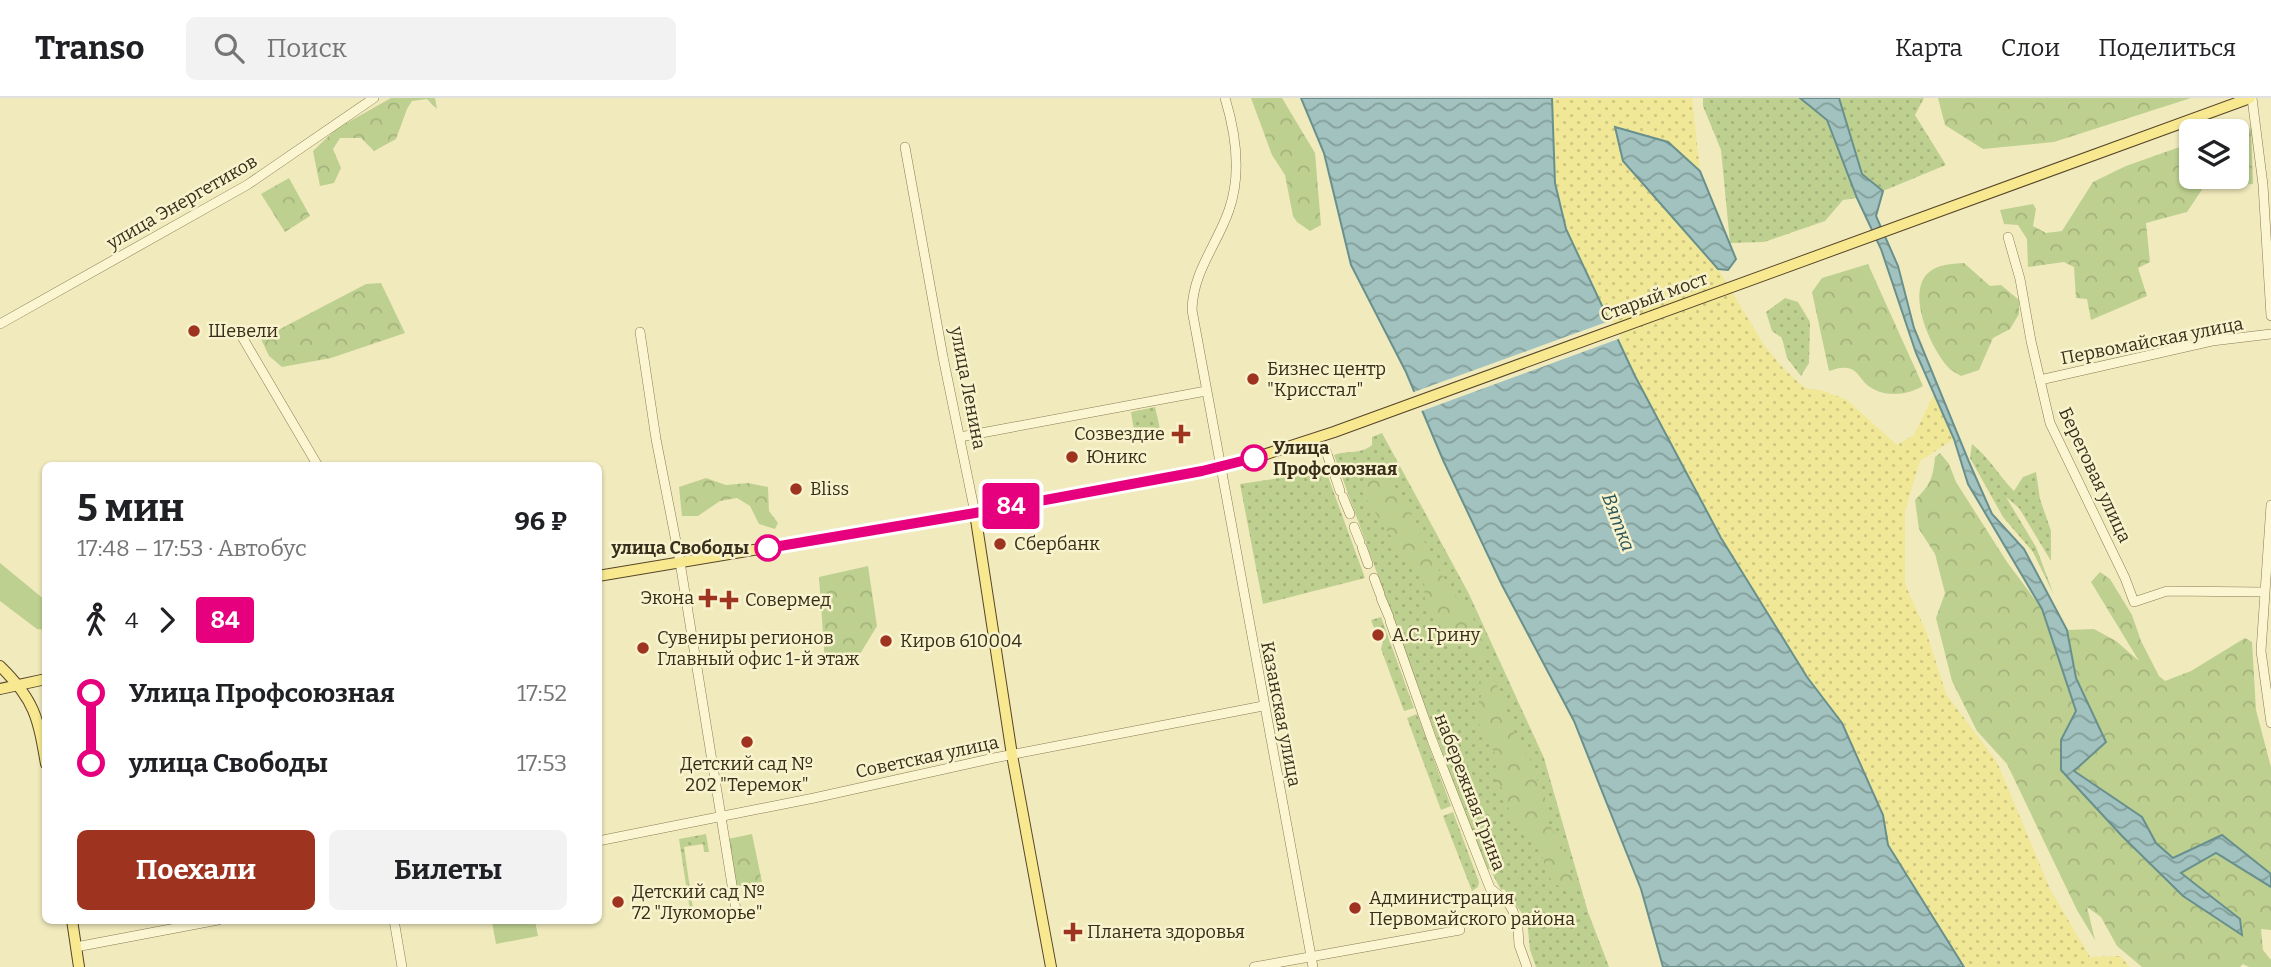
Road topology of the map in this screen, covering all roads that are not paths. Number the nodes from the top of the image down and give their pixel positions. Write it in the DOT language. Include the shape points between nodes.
graph roads {
  1 [pos="374,98"];
  2 [pos="1225,98"];
  3 [pos="2251,98"];
  4 [pos="905,147"];
  5 [pos="2008,237"];
  6 [pos="2271,316"];
  7 [pos="0,324"];
  8 [pos="640,332"];
  9 [pos="2271,334"];
  10 [pos="241,335"];
  11 [pos="2040,380"];
  12 [pos="1206,391"];
  13 [pos="960,437"];
  14 [pos="1326,451"];
  15 [pos="316,462"];
  16 [pos="1222,467"];
  17 [pos="2271,505"];
  18 [pos="975,513"];
  19 [pos="1350,514"];
  20 [pos="1354,527"];
  21 [pos="680,562"];
  22 [pos="1368,564"];
  23 [pos="2269,572"];
  24 [pos="602,575"];
  25 [pos="1374,578"];
  26 [pos="2264,592"];
  27 [pos="0,666"];
  28 [pos="42,680"];
  29 [pos="20,685"];
  30 [pos="0,689"];
  31 [pos="1263,706"];
  32 [pos="2270,709"];
  33 [pos="2271,723"];
  34 [pos="42,741"];
  35 [pos="1012,755"];
  36 [pos="720,818"];
  37 [pos="602,840"];
  38 [pos="737,916"];
  39 [pos="73,924"];
  40 [pos="197,924"];
  41 [pos="395,924"];
  42 [pos="1460,930"];
  43 [pos="76,947"];
  44 [pos="1312,962"];
  45 [pos="79,967"];
  46 [pos="402,967"];
  47 [pos="1051,967"];
  48 [pos="1254,967"];
  49 [pos="1527,967"];
  1 -- 7 [label="street, улица Энергетиков" via="247,185"];
  2 -- 12 [label="street, Казанская улица" via="1236,143 1234,192 1197,276 1192,299"];
  3 -- 6 [label="street" via="2263,185"];
  3 -- 16 [label="main road, Старый мост" via="1334,432"];
  4 -- 13 [label="street, улица Ленина"];
  5 -- 11 [label="street, Береговая улица"];
  8 -- 21 [label="street"];
  9 -- 11 [label="street, Первомайская улица" via="2212,341"];
  10 -- 15 [label="street"];
  11 -- 26 [label="street, Береговая улица" via="2050,423 2134,602 2167,591"];
  12 -- 13 [label="street"];
  12 -- 16 [label="street, Казанская улица"];
  13 -- 18 [label="street, улица Ленина"];
  14 -- 19 [label="street"];
  16 -- 18 [label="main road, Старый мост"];
  16 -- 31 [label="street, Казанская улица"];
  17 -- 23 [label="street"];
  18 -- 21 [label="main road, Старый мост"];
  18 -- 35 [label="main road, улица Ленина"];
  20 -- 22 [label="street"];
  21 -- 24 [label="main road, Старый мост"];
  21 -- 36 [label="street"];
  23 -- 26 [label="street"];
  25 -- 49 [label="street, набережная Грина" via="1490,888 1509,904 1516,919"];
  26 -- 32 [label="street" via="2262,651"];
  27 -- 29 [label="main road"];
  28 -- 29 [label="main road"];
  29 -- 30 [label="main road"];
  29 -- 34 [label="main road"];
  31 -- 35 [label="street, Советская улица"];
  31 -- 44 [label="street, Казанская улица"];
  32 -- 33 [label="street"];
  35 -- 36 [label="street, Советская улица"];
  35 -- 47 [label="main road, улица Ленина"];
  36 -- 37 [label="street, Советская улица"];
  36 -- 38 [label="street"];
  39 -- 43 [label="main road"];
  40 -- 43 [label="street"];
  41 -- 46 [label="street"];
  42 -- 44 [label="street"];
  43 -- 45 [label="main road"];
  44 -- 48 [label="street"];
}
